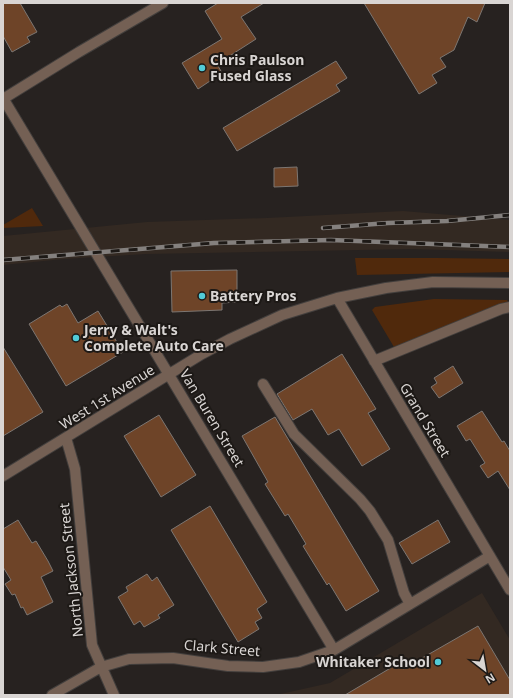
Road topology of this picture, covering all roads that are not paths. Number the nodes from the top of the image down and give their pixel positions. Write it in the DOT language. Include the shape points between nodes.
graph roads {
  1 [pos="163,3"];
  2 [pos="3,98"];
  3 [pos="510,283"];
  4 [pos="337,298"];
  5 [pos="510,307"];
  6 [pos="374,361"];
  7 [pos="169,374"];
  8 [pos="263,384"];
  9 [pos="66,438"];
  10 [pos="3,476"];
  11 [pos="490,556"];
  12 [pos="510,590"];
  13 [pos="410,604"];
  14 [pos="334,650"];
  15 [pos="101,667"];
  16 [pos="52,695"];
  17 [pos="114,695"];
  1 -- 2 [label="street"];
  2 -- 7 [label="street, Van Buren Street"];
  3 -- 4 [label="street, West 1st Avenue" via="433,282"];
  4 -- 6 [label="street, Grand Street"];
  4 -- 7 [label="street, West 1st Avenue" via="282,315 230,339"];
  5 -- 6 [label="street"];
  6 -- 11 [label="street, Grand Street"];
  7 -- 9 [label="street, West 1st Avenue"];
  7 -- 14 [label="street, Van Buren Street"];
  8 -- 13 [label="street" via="294,434 369,508 388,540 404,593"];
  9 -- 10 [label="street, West 1st Avenue"];
  9 -- 15 [label="street, North Jackson Street" via="75,469 92,645"];
  11 -- 12 [label="street, Grand Street"];
  11 -- 13 [label="street, Clark Street"];
  13 -- 14 [label="street, Clark Street"];
  14 -- 15 [label="street, Clark Street" via="299,662 263,667 228,666 174,658 130,659"];
  15 -- 16 [label="street, Clark Street"];
  15 -- 17 [label="street, North Jackson Street"];
}
